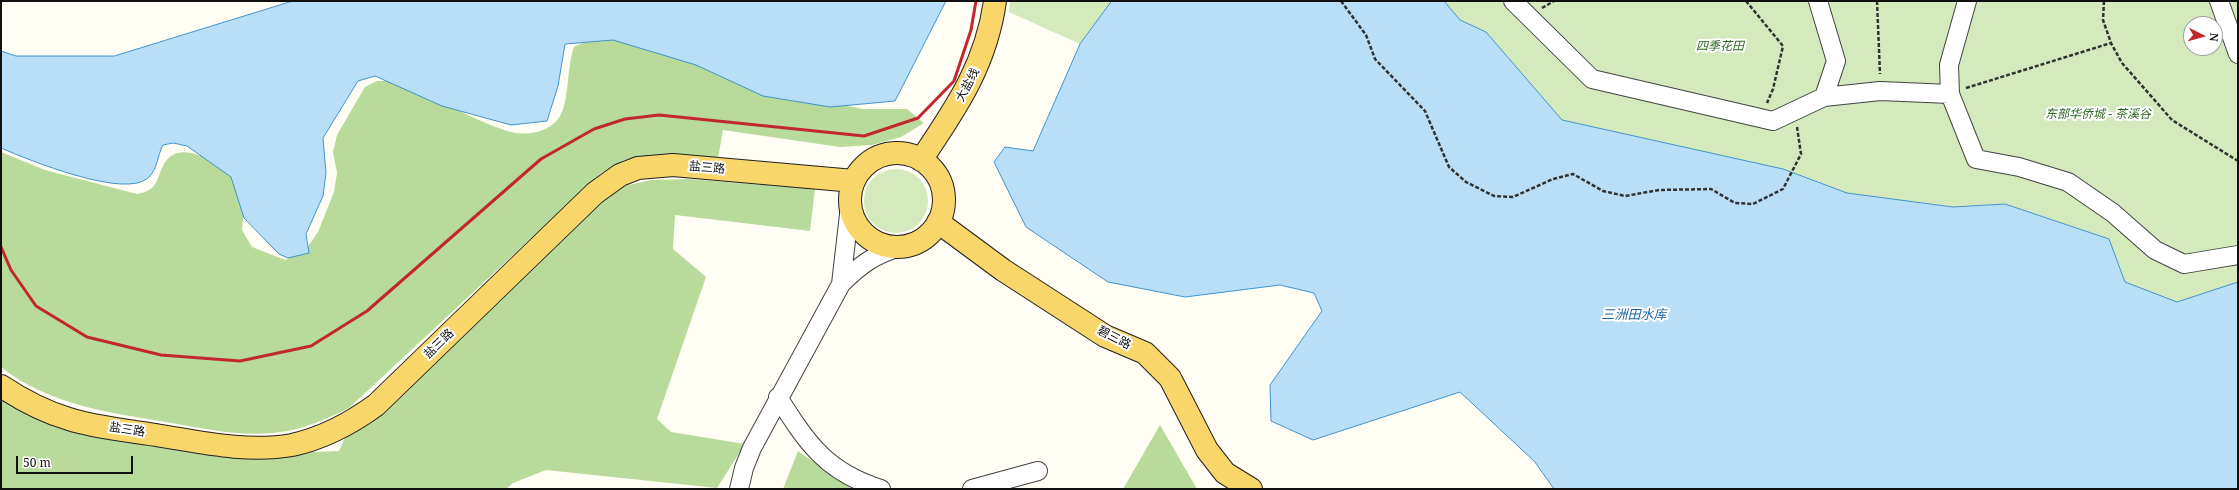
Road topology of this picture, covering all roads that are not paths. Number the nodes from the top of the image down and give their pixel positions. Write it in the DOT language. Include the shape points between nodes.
graph roads {
  1 [pos="995,1"];
  2 [pos="1513,1"];
  3 [pos="1818,1"];
  4 [pos="1967,1"];
  5 [pos="2219,1"];
  6 [pos="2238,54"];
  7 [pos="1950,94"];
  8 [pos="1824,97"];
  9 [pos="921,160"];
  10 [pos="854,181"];
  11 [pos="850,206"];
  12 [pos="938,222"];
  13 [pos="900,247"];
  14 [pos="2238,255"];
  15 [pos="842,284"];
  16 [pos="1,386"];
  17 [pos="778,397"];
  18 [pos="1038,471"];
  19 [pos="736,488"];
  20 [pos="881,489"];
  21 [pos="972,489"];
  22 [pos="1252,489"];
  1 -- 9 [label="main road, 大盐线" via="987,43 981,59 951,115"];
  2 -- 8 [label="street" via="1592,79 1773,121"];
  3 -- 8 [label="street" via="1836,60"];
  4 -- 7 [label="street" via="1949,65"];
  5 -- 6 [label="street"];
  7 -- 8 [label="street" via="1880,91"];
  7 -- 14 [label="street" via="1976,159 2019,167 2068,182 2113,214 2155,250 2184,264"];
  9 -- 10 [label="main road" via="905,154 888,154 867,163"];
  9 -- 12 [label="main road" via="937,176 942,188 942,211"];
  10 -- 11 [label="main road"];
  10 -- 16 [label="main road, 盐三路" via="673,165 638,168 620,175 595,193 376,405 335,431 290,445 233,447 98,426 46,411 22,400"];
  11 -- 13 [label="main road" via="859,229 868,238 878,243"];
  11 -- 15 [label="street"];
  12 -- 13 [label="main road" via="922,239"];
  12 -- 22 [label="main road, 碧三路" via="1002,270 1105,336 1145,353 1170,378 1206,450 1226,473"];
  13 -- 15 [label="street" via="871,257"];
  15 -- 17 [label="street"];
  17 -- 19 [label="street" via="752,448"];
  17 -- 20 [label="street" via="823,458 857,482"];
  18 -- 21 [label="street"];
}
